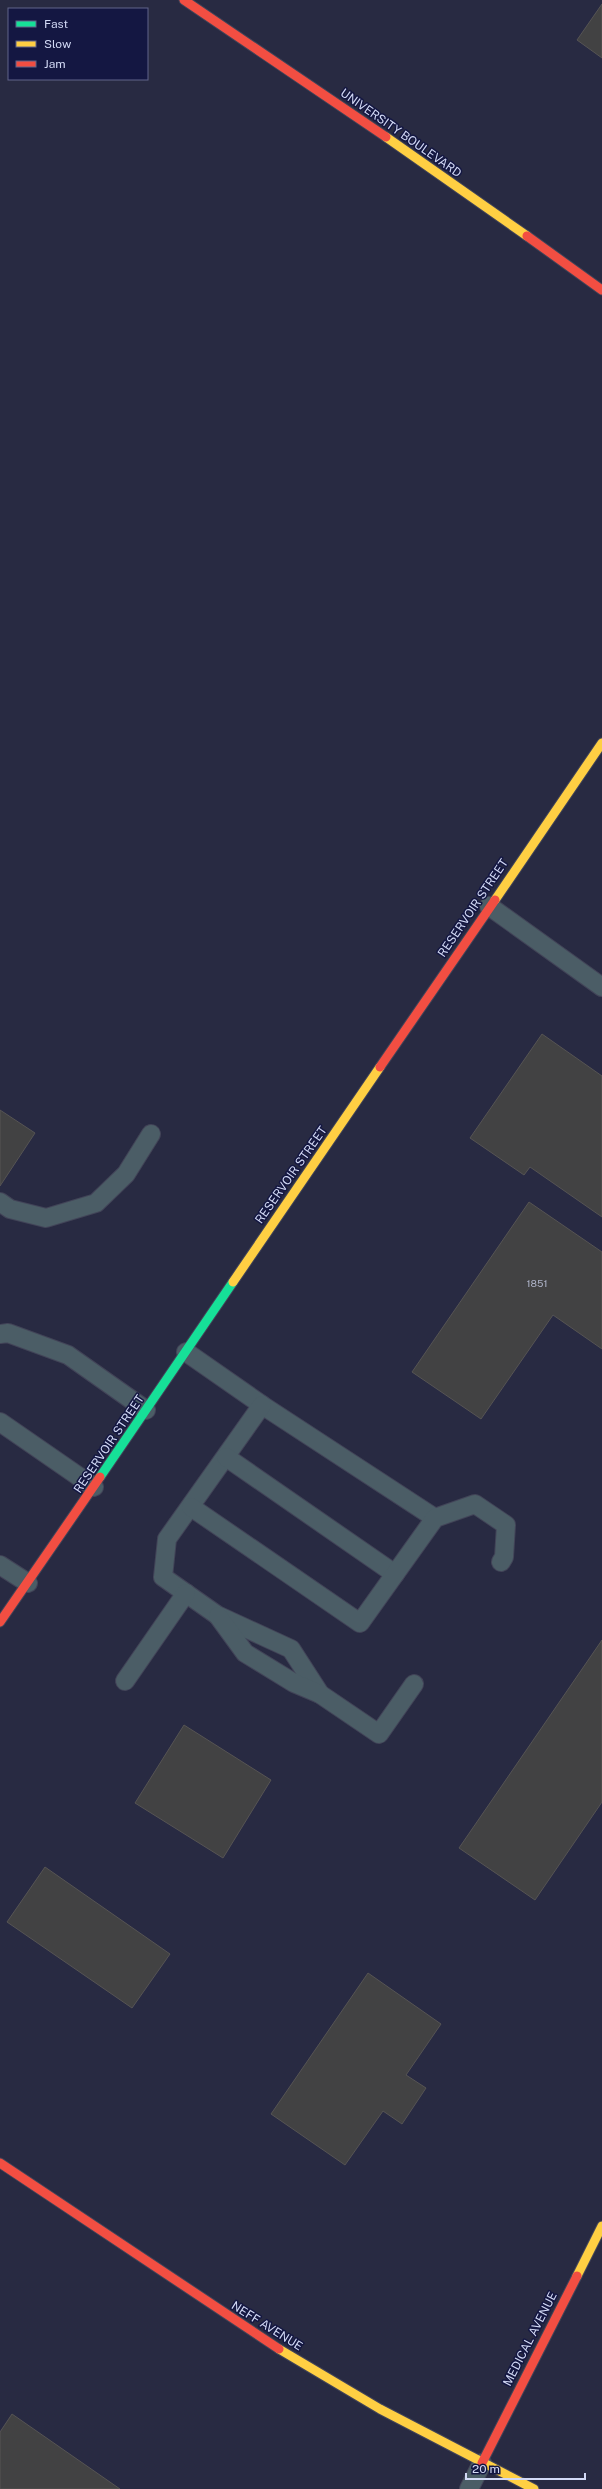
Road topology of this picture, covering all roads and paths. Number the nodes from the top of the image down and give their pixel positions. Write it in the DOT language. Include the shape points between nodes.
graph roads {
  1 [pos="184,0"];
  2 [pos="602,290"];
  3 [pos="602,743"];
  4 [pos="488,906"];
  5 [pos="602,987"];
  6 [pos="151,1134"];
  7 [pos="0,1202"];
  8 [pos="0,1334"];
  9 [pos="186,1352"];
  10 [pos="262,1405"];
  11 [pos="146,1410"];
  12 [pos="0,1422"];
  13 [pos="226,1457"];
  14 [pos="94,1487"];
  15 [pos="191,1507"];
  16 [pos="435,1518"];
  17 [pos="501,1562"];
  18 [pos="0,1565"];
  19 [pos="395,1574"];
  20 [pos="28,1583"];
  21 [pos="186,1593"];
  22 [pos="218,1615"];
  23 [pos="0,1622"];
  24 [pos="126,1681"];
  25 [pos="414,1684"];
  26 [pos="320,1694"];
  27 [pos="0,2163"];
  28 [pos="602,2226"];
  29 [pos="482,2463"];
  30 [pos="469,2489"];
  31 [pos="534,2489"];
  1 -- 2 [label="street, UNIVERSITY BOULEVARD" via="400,146"];
  3 -- 4 [label="street, RESERVOIR STREET"];
  4 -- 5 [label="lane"];
  4 -- 9 [label="street, RESERVOIR STREET"];
  6 -- 7 [label="lane" via="126,1174 96,1203 46,1218 10,1209"];
  8 -- 11 [label="lane" via="8,1333 68,1355"];
  9 -- 10 [label="lane"];
  9 -- 11 [label="street, RESERVOIR STREET"];
  10 -- 13 [label="lane"];
  10 -- 16 [label="lane"];
  11 -- 14 [label="street, RESERVOIR STREET"];
  12 -- 14 [label="lane"];
  13 -- 15 [label="lane"];
  13 -- 19 [label="lane"];
  14 -- 20 [label="street, RESERVOIR STREET"];
  15 -- 19 [label="lane" via="360,1623"];
  15 -- 21 [label="lane" via="167,1540 163,1577"];
  16 -- 17 [label="lane" via="475,1504 506,1525 504,1557"];
  16 -- 19 [label="lane"];
  18 -- 20 [label="lane"];
  20 -- 23 [label="street, RESERVOIR STREET"];
  21 -- 22 [label="lane"];
  21 -- 24 [label="lane"];
  22 -- 26 [label="lane" via="245,1653 294,1683"];
  22 -- 26 [label="lane" via="291,1649"];
  25 -- 26 [label="lane" via="378,1734"];
  27 -- 29 [label="street, NEFF AVENUE" via="328,2379 428,2436"];
  28 -- 29 [label="street, MEDICAL AVENUE"];
  29 -- 30 [label="lane"];
  29 -- 31 [label="street, NEFF AVENUE"];
}
